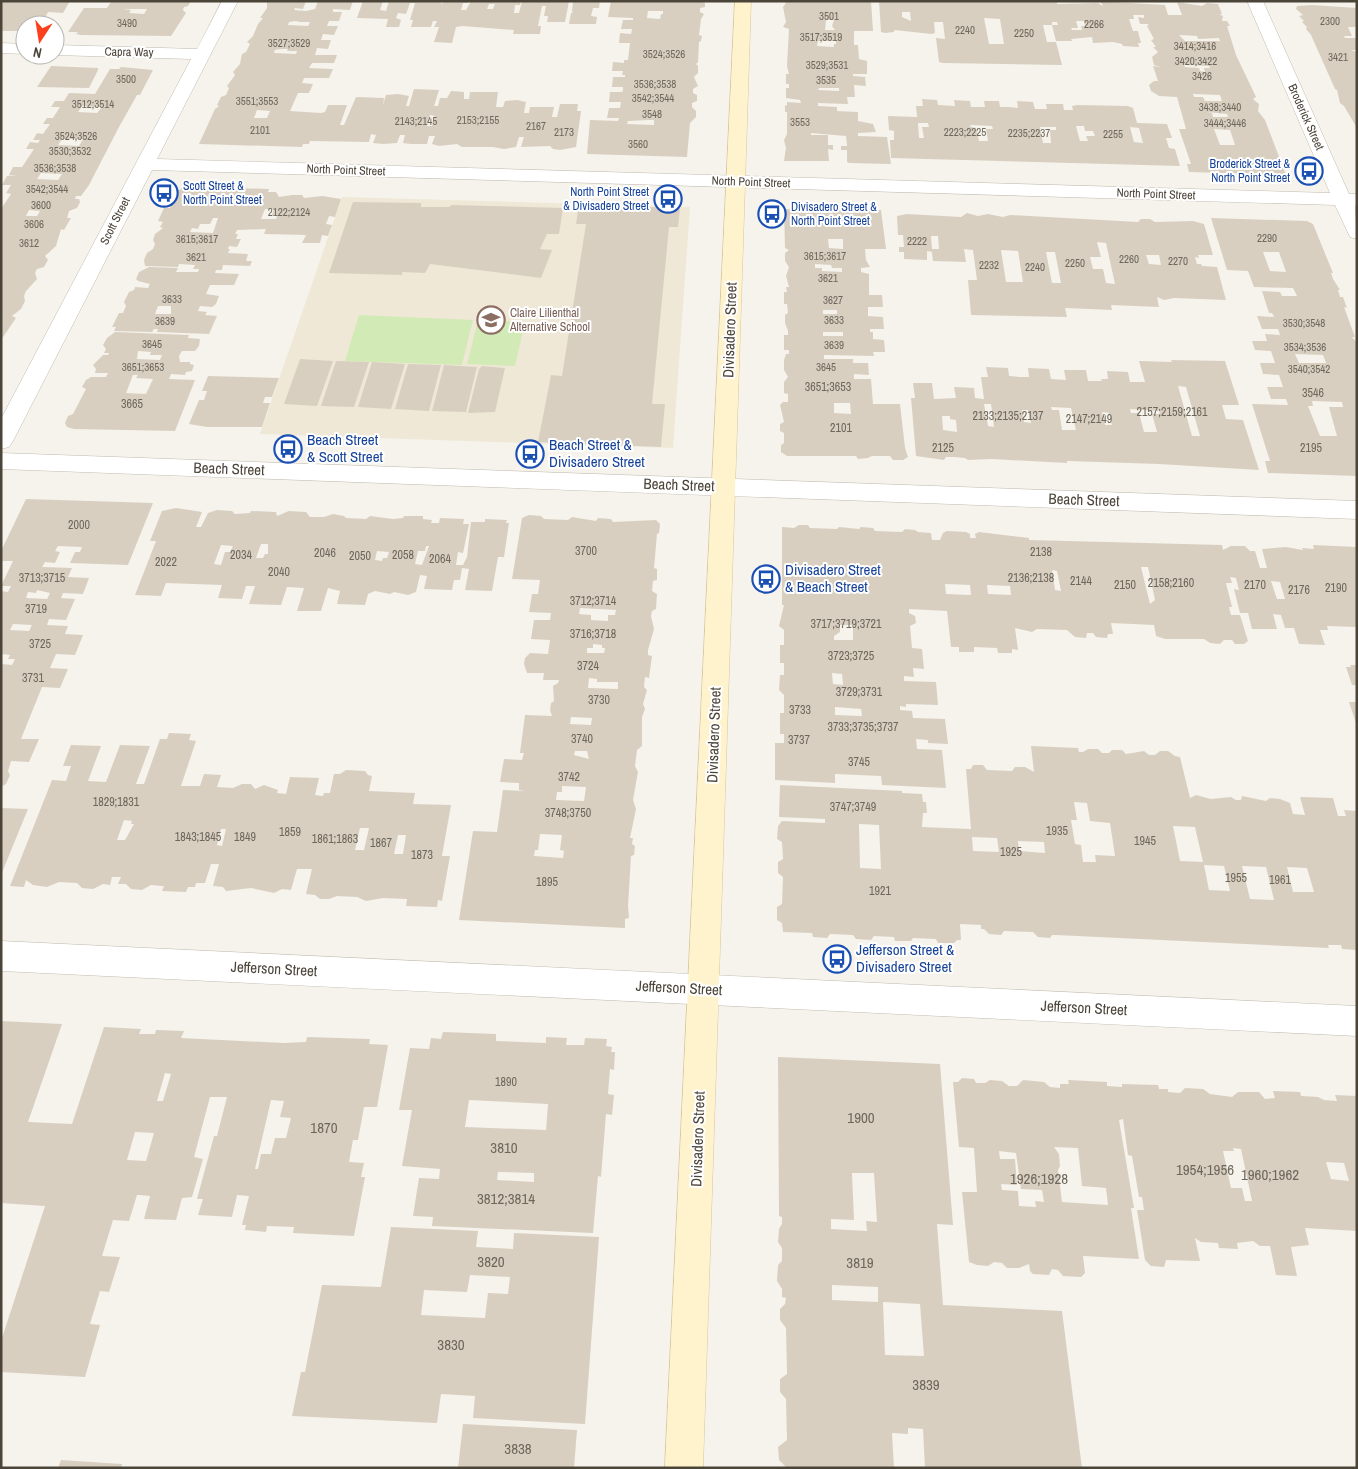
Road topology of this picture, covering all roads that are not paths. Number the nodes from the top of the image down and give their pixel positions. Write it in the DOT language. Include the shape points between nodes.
graph roads {
  1 [pos="230,1"];
  2 [pos="743,1"];
  3 [pos="1255,1"];
  4 [pos="1,48"];
  5 [pos="15,49"];
  6 [pos="65,50"];
  7 [pos="203,54"];
  8 [pos="145,164"];
  9 [pos="736,182"];
  10 [pos="1349,200"];
  11 [pos="1357,233"];
  12 [pos="1,394"];
  13 [pos="25,395"];
  14 [pos="1,441"];
  15 [pos="1,461"];
  16 [pos="724,487"];
  17 [pos="1357,510"];
  18 [pos="1,956"];
  19 [pos="704,989"];
  20 [pos="1357,1021"];
  21 [pos="684,1468"];
  1 -- 7 [label="street, Scott Street"];
  2 -- 9 [label="street, Divisadero Street"];
  3 -- 10 [label="street, Broderick Street"];
  4 -- 5 [label="street"];
  6 -- 7 [label="street, Capra Way"];
  7 -- 8 [label="street, Scott Street"];
  8 -- 9 [label="street, North Point Street"];
  8 -- 13 [label="street, Scott Street"];
  9 -- 10 [label="street, North Point Street"];
  9 -- 16 [label="street, Divisadero Street"];
  10 -- 11 [label="street, Broderick Street"];
  12 -- 13 [label="street"];
  13 -- 14 [label="street, Scott Street"];
  15 -- 16 [label="street, Beach Street"];
  16 -- 17 [label="street, Beach Street"];
  16 -- 19 [label="street, Divisadero Street"];
  18 -- 19 [label="street, Jefferson Street"];
  19 -- 20 [label="street, Jefferson Street"];
  19 -- 21 [label="street, Divisadero Street"];
}
